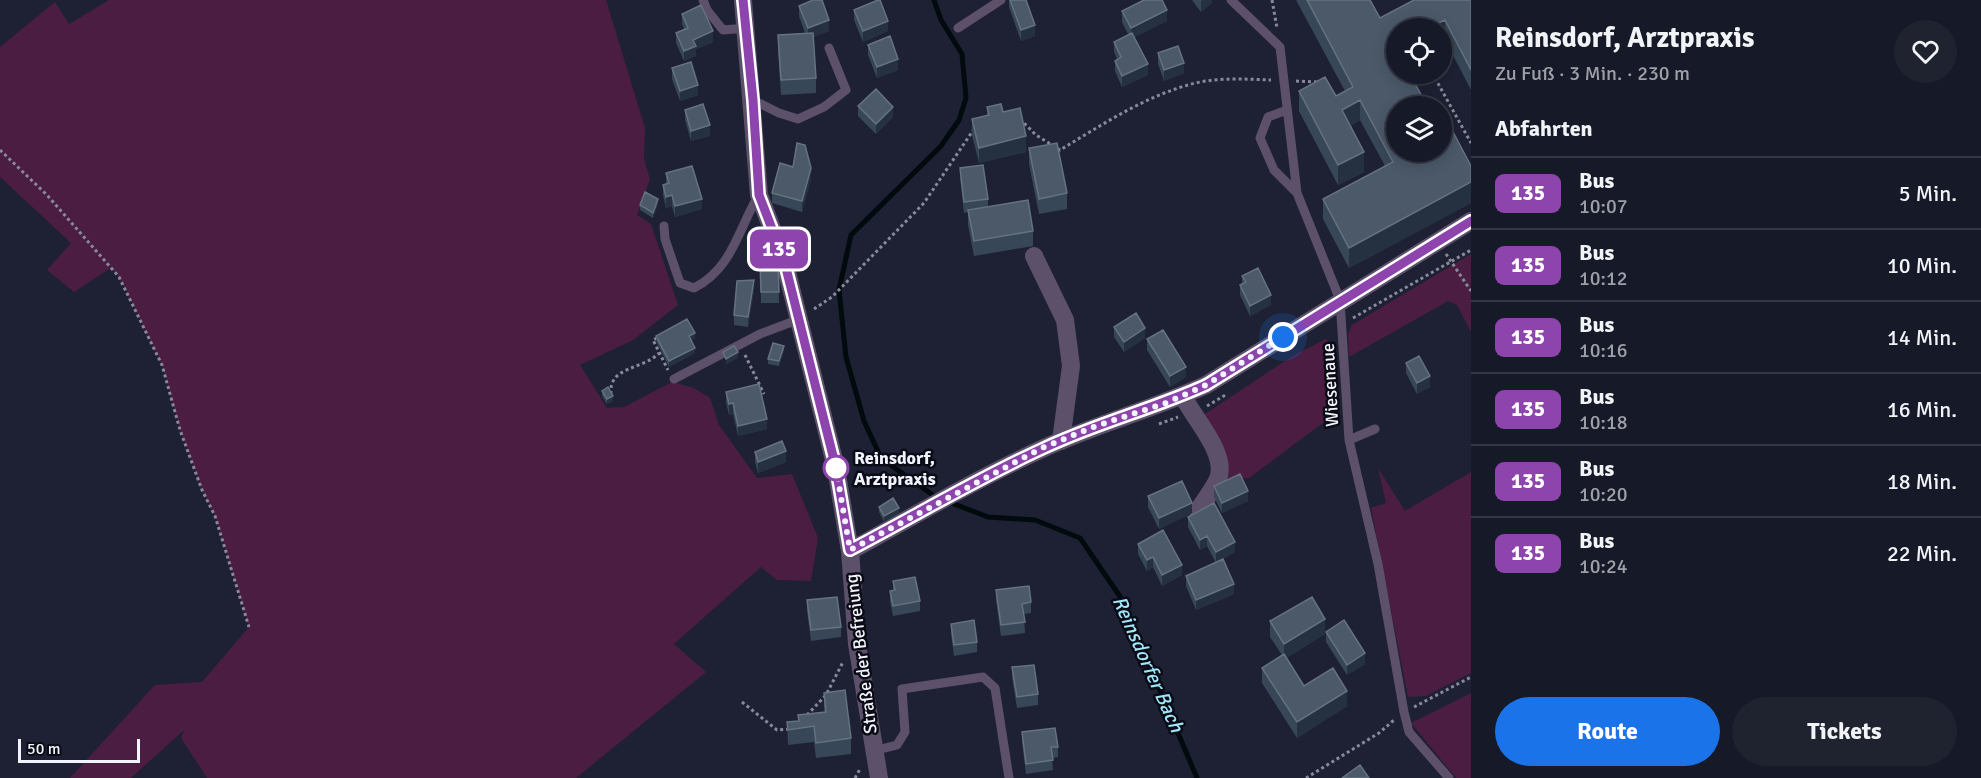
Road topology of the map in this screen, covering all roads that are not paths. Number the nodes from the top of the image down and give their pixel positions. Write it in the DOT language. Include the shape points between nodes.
graph roads {
  1 [pos="703,0"];
  2 [pos="743,0"];
  3 [pos="1001,0"];
  4 [pos="1231,0"];
  5 [pos="747,28"];
  6 [pos="958,28"];
  7 [pos="829,48"];
  8 [pos="753,100"];
  9 [pos="1287,110"];
  10 [pos="1297,193"];
  11 [pos="759,195"];
  12 [pos="1471,221"];
  13 [pos="664,226"];
  14 [pos="1034,256"];
  15 [pos="1340,300"];
  16 [pos="797,320"];
  17 [pos="674,379"];
  18 [pos="1183,396"];
  19 [pos="1375,429"];
  20 [pos="1349,440"];
  21 [pos="1061,441"];
  22 [pos="1198,511"];
  23 [pos="850,550"];
  24 [pos="873,751"];
  25 [pos="879,778"];
  26 [pos="1009,778"];
  27 [pos="1449,778"];
  1 -- 5 [label="lane" via="723,30"];
  2 -- 5 [label="street, Straße der Befreiung"];
  3 -- 6 [label="lane"];
  4 -- 9 [label="lane, Wiesenaue" via="1280,47"];
  5 -- 8 [label="street, Straße der Befreiung"];
  7 -- 8 [label="lane" via="846,90 824,107 798,119"];
  8 -- 11 [label="street, Straße der Befreiung"];
  9 -- 10 [label="lane, Wiesenaue"];
  9 -- 10 [label="lane" via="1268,117 1260,138 1274,170"];
  10 -- 15 [label="lane, Wiesenaue"];
  11 -- 13 [label="lane" via="718,272 694,288 680,283"];
  11 -- 16 [label="street, Straße der Befreiung" via="784,260"];
  12 -- 15 [label="street"];
  14 -- 21 [label="street" via="1065,320 1071,366"];
  15 -- 18 [label="street"];
  15 -- 20 [label="lane, Wiesenaue"];
  16 -- 17 [label="lane" via="740,344"];
  16 -- 23 [label="street, Straße der Befreiung" via="824,419"];
  18 -- 21 [label="street"];
  18 -- 22 [label="street" via="1217,454 1220,470"];
  19 -- 20 [label="lane"];
  20 -- 27 [label="lane, Wiesenaue" via="1378,564 1409,732"];
  21 -- 23 [label="street"];
  23 -- 24 [label="street, Straße der Befreiung" via="857,644"];
  24 -- 25 [label="street, Straße der Befreiung"];
  24 -- 26 [label="lane" via="897,745 905,732 902,688 983,677 994,688"];
}
